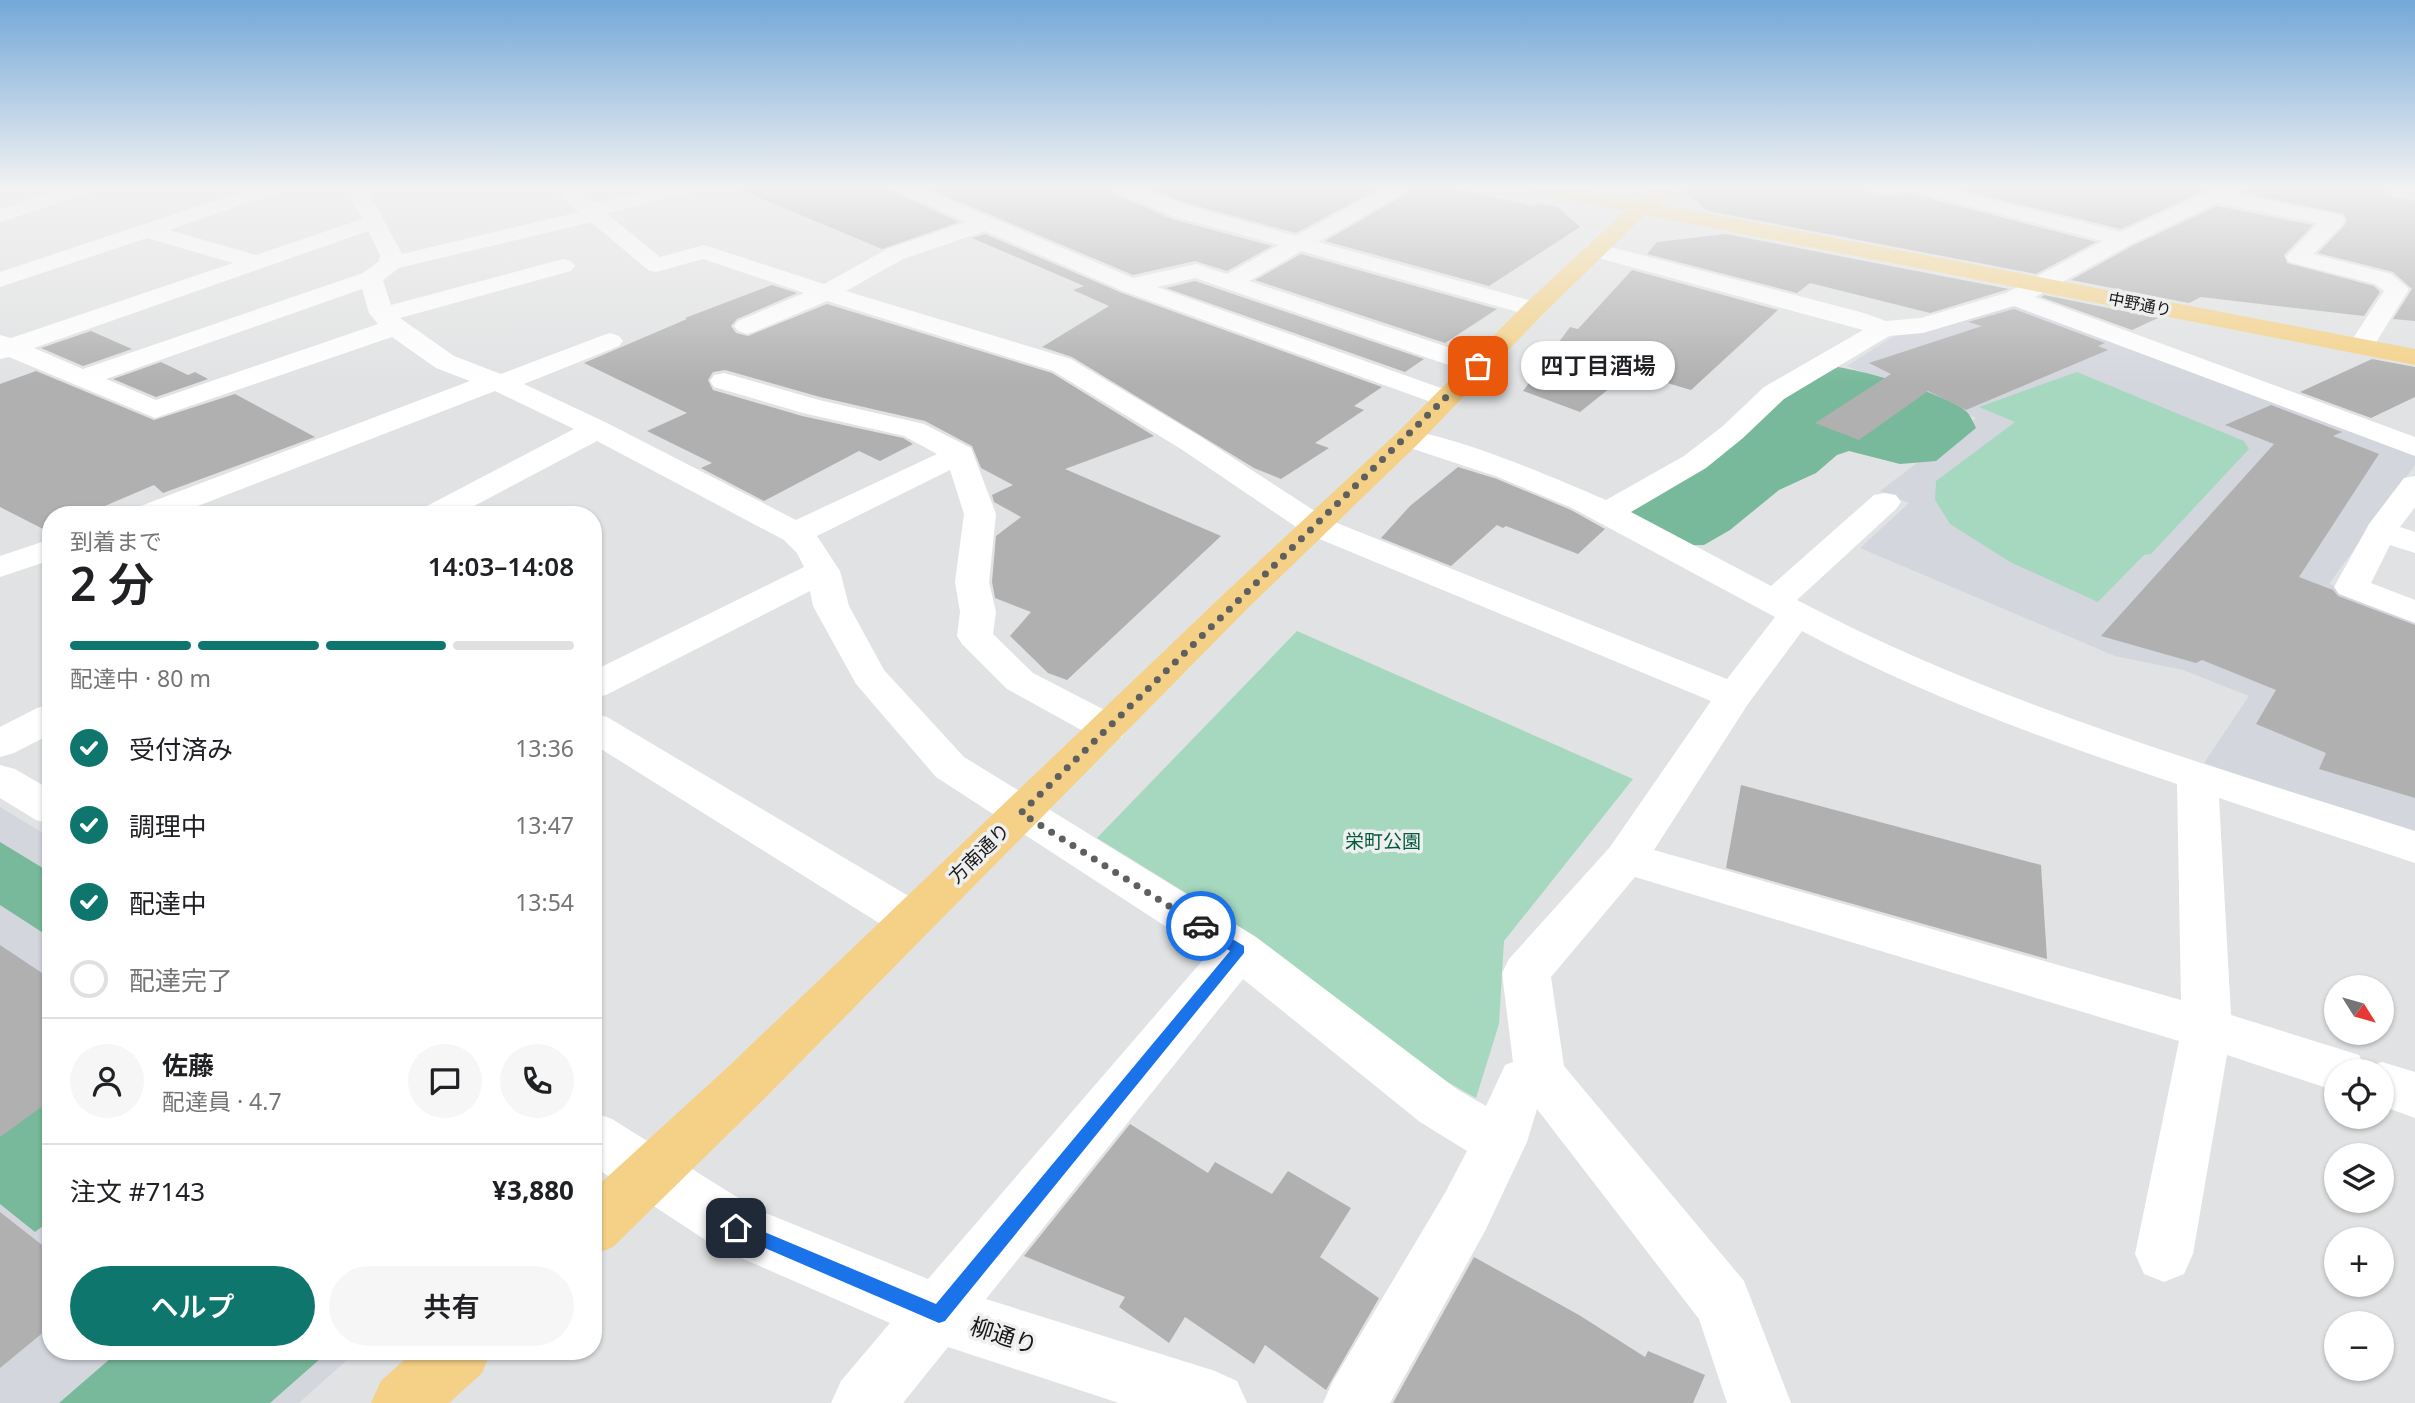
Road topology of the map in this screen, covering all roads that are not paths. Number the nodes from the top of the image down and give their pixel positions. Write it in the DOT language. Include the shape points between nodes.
graph roads {
  1 [pos="79,252"];
  2 [pos="223,252"];
  3 [pos="284,252"];
  4 [pos="389,252"];
  5 [pos="448,252"];
  6 [pos="641,252"];
  7 [pos="702,252"];
  8 [pos="705,252"];
  9 [pos="899,252"];
  10 [pos="1054,252"];
  11 [pos="1284,252"];
  12 [pos="1331,252"];
  13 [pos="1592,252"];
  14 [pos="1604,252"];
  15 [pos="1859,252"];
  16 [pos="2097,252"];
  17 [pos="2302,252"];
  18 [pos="256,262"];
  19 [pos="563,266"];
  20 [pos="381,271"];
  21 [pos="0,280"];
  22 [pos="1229,282"];
  23 [pos="1131,286"];
  24 [pos="826,293"];
  25 [pos="2016,295"];
  26 [pos="1534,309"];
  27 [pos="389,321"];
  28 [pos="747,326"];
  29 [pos="1884,329"];
  30 [pos="610,341"];
  31 [pos="2361,346"];
  32 [pos="3,347"];
  33 [pos="2415,357"];
  34 [pos="1478,366"];
  35 [pos="85,377"];
  36 [pos="724,381"];
  37 [pos="497,383"];
  38 [pos="1445,399"];
  39 [pos="597,429"];
  40 [pos="1408,438"];
  41 [pos="2415,447"];
  42 [pos="960,454"];
  43 [pos="2415,485"];
  44 [pos="1885,502"];
  45 [pos="170,506"];
  46 [pos="451,506"];
  47 [pos="1607,513"];
  48 [pos="1316,526"];
  49 [pos="2381,531"];
  50 [pos="796,533"];
  51 [pos="2415,543"];
  52 [pos="42,552"];
  53 [pos="0,567"];
  54 [pos="823,571"];
  55 [pos="1784,609"];
  56 [pos="2415,612"];
  57 [pos="602,682"];
  58 [pos="1734,696"];
  59 [pos="42,723"];
  60 [pos="1108,728"];
  61 [pos="602,731"];
  62 [pos="0,744"];
  63 [pos="2197,775"];
  64 [pos="0,779"];
  65 [pos="42,804"];
  66 [pos="1021,813"];
  67 [pos="2415,847"];
  68 [pos="1626,858"];
  69 [pos="911,920"];
  70 [pos="1239,950"];
  71 [pos="2207,1028"];
  72 [pos="2324,1066"];
  73 [pos="1540,1074"];
  74 [pos="2394,1088"];
  75 [pos="2415,1095"];
  76 [pos="602,1142"];
  77 [pos="1500,1142"];
  78 [pos="652,1174"];
  79 [pos="602,1220"];
  80 [pos="2164,1254"];
  81 [pos="939,1314"];
  82 [pos="450,1360"];
  83 [pos="403,1403"];
  84 [pos="863,1403"];
  85 [pos="1215,1403"];
  86 [pos="1355,1403"];
  87 [pos="1759,1403"];
  1 -- 21 [label="street"];
  2 -- 18 [label="street"];
  3 -- 18 [label="street"];
  4 -- 20 [label="street"];
  5 -- 20 [label="street"];
  6 -- 7 [label="street" via="656,265"];
  8 -- 24 [label="street"];
  9 -- 24 [label="street"];
  10 -- 23 [label="street"];
  11 -- 22 [label="street"];
  12 -- 26 [label="street"];
  13 -- 26 [label="main road, 方南通り"];
  14 -- 29 [label="street"];
  15 -- 25 [label="main road, 中野通り"];
  16 -- 25 [label="street"];
  17 -- 31 [label="street" via="2297,257 2383,279 2397,289"];
  18 -- 32 [label="street"];
  19 -- 27 [label="street"];
  20 -- 27 [label="street"];
  20 -- 35 [label="street"];
  22 -- 23 [label="street" via="1196,271"];
  22 -- 34 [label="street"];
  23 -- 38 [label="street"];
  24 -- 28 [label="street"];
  24 -- 48 [label="street" via="1062,365"];
  25 -- 29 [label="street" via="1923,325"];
  25 -- 31 [label="main road, 中野通り"];
  25 -- 41 [label="street"];
  26 -- 34 [label="main road, 方南通り"];
  27 -- 35 [label="street" via="155,410"];
  27 -- 37 [label="street" via="445,362"];
  29 -- 47 [label="street" via="1774,393 1695,461"];
  30 -- 37 [label="street"];
  31 -- 33 [label="main road, 中野通り"];
  32 -- 35 [label="street"];
  34 -- 38 [label="main road, 方南通り"];
  36 -- 42 [label="street" via="915,430"];
  37 -- 39 [label="street"];
  37 -- 45 [label="street"];
  38 -- 40 [label="main road, 方南通り"];
  39 -- 46 [label="street"];
  39 -- 50 [label="street"];
  40 -- 47 [label="street" via="1460,453"];
  40 -- 48 [label="main road, 方南通り"];
  42 -- 50 [label="street"];
  42 -- 60 [label="street" via="980,514 966,598 978,612 975,636 1020,681"];
  43 -- 49 [label="street"];
  44 -- 55 [label="street"];
  47 -- 55 [label="street"];
  48 -- 58 [label="street"];
  48 -- 60 [label="main road, 方南通り"];
  49 -- 51 [label="street"];
  49 -- 56 [label="street" via="2351,587"];
  50 -- 54 [label="street"];
  52 -- 53 [label="street"];
  54 -- 57 [label="street"];
  54 -- 66 [label="street" via="831,606 857,631 869,676 950,767"];
  55 -- 58 [label="street"];
  55 -- 63 [label="street" via="2003,709"];
  58 -- 68 [label="street"];
  59 -- 62 [label="street"];
  60 -- 66 [label="main road, 方南通り"];
  61 -- 69 [label="street"];
  63 -- 67 [label="street"];
  63 -- 71 [label="street"];
  64 -- 65 [label="street"];
  66 -- 69 [label="main road, 方南通り"];
  66 -- 70 [label="street"];
  68 -- 71 [label="street"];
  68 -- 73 [label="street" via="1526,973"];
  69 -- 78 [label="main road, 方南通り"];
  70 -- 77 [label="street" via="1439,1106"];
  70 -- 81 [label="street"];
  71 -- 72 [label="street"];
  71 -- 80 [label="street"];
  73 -- 77 [label="street" via="1523,1081"];
  73 -- 87 [label="street" via="1723,1303"];
  74 -- 75 [label="street"];
  76 -- 78 [label="street, 柳通り"];
  77 -- 86 [label="street"];
  78 -- 79 [label="main road, 方南通り"];
  78 -- 81 [label="street, 柳通り" via="736,1228"];
  81 -- 84 [label="street"];
  81 -- 85 [label="street, 柳通り"];
  82 -- 83 [label="main road"];
}
